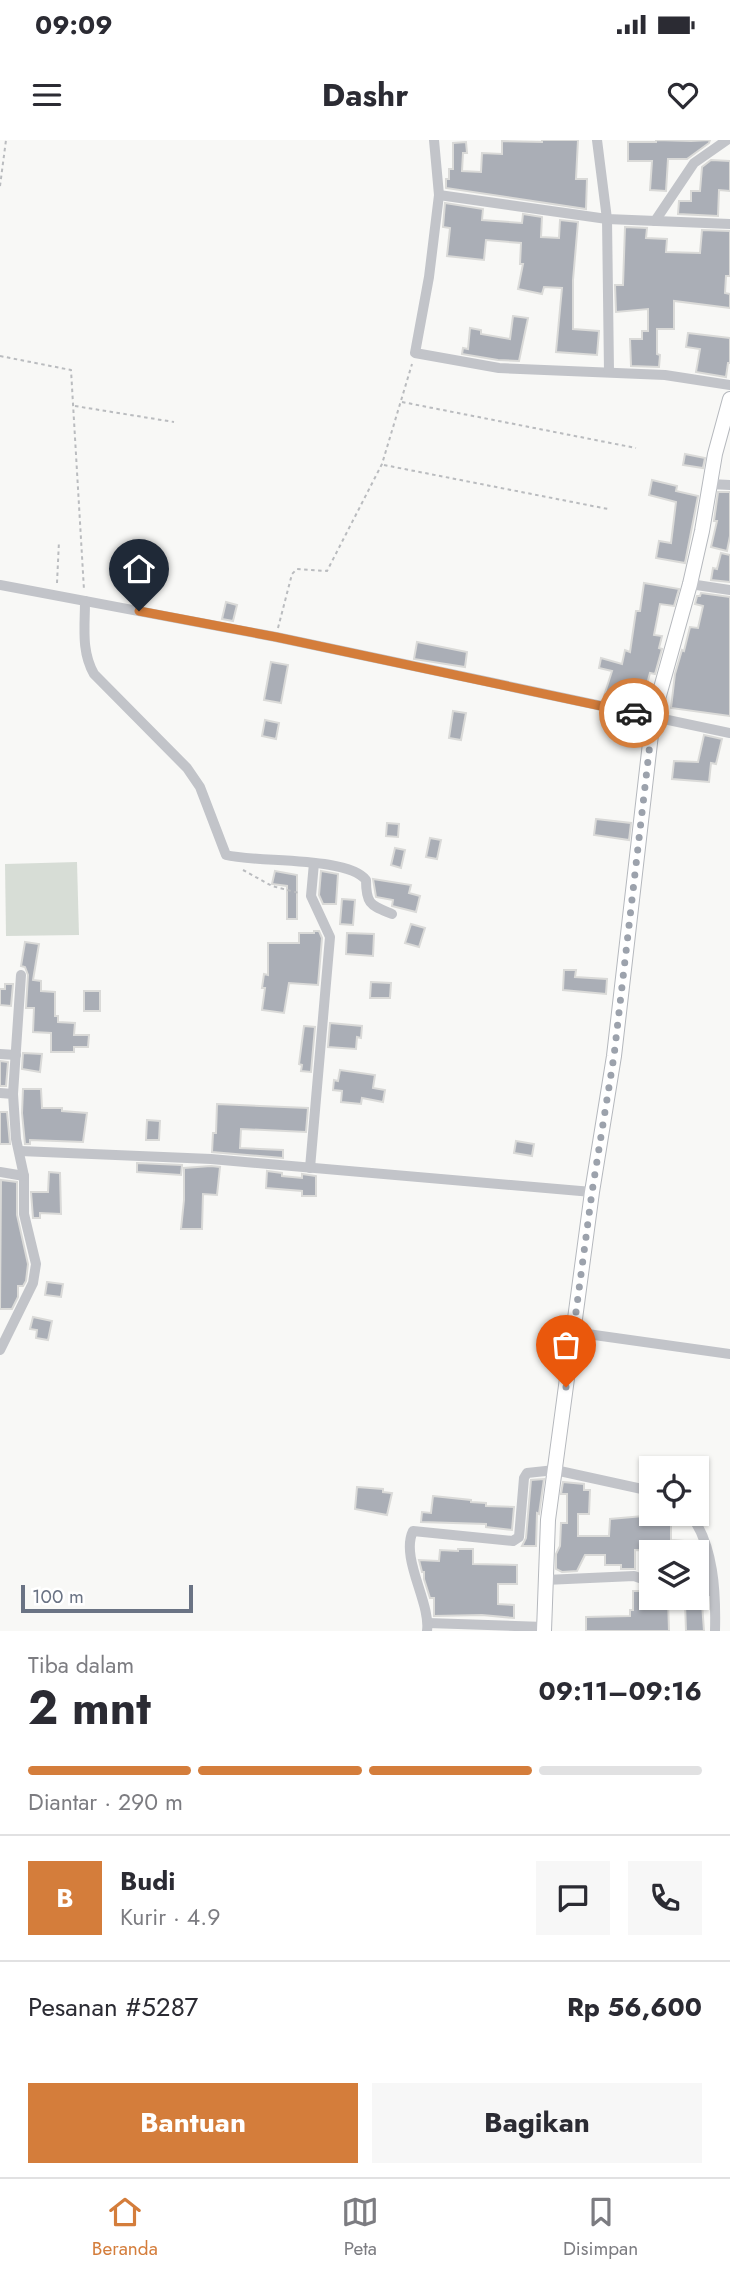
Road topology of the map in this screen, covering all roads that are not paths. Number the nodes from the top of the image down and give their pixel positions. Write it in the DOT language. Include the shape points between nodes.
graph roads {
  1 [pos="434,140"];
  2 [pos="597,140"];
  3 [pos="727,140"];
  4 [pos="439,195"];
  5 [pos="607,219"];
  6 [pos="655,221"];
  7 [pos="730,224"];
  8 [pos="609,371"];
  9 [pos="730,385"];
  10 [pos="730,399"];
  11 [pos="727,425"];
  12 [pos="710,484"];
  13 [pos="730,485"];
  14 [pos="690,584"];
  15 [pos="0,585"];
  16 [pos="730,590"];
  17 [pos="85,601"];
  18 [pos="653,717"];
  19 [pos="730,732"];
  20 [pos="314,863"];
  21 [pos="392,914"];
  22 [pos="21,975"];
  23 [pos="0,1054"];
  24 [pos="16,1055"];
  25 [pos="0,1093"];
  26 [pos="13,1094"];
  27 [pos="20,1151"];
  28 [pos="310,1168"];
  29 [pos="0,1172"];
  30 [pos="24,1176"];
  31 [pos="592,1192"];
  32 [pos="573,1332"];
  33 [pos="1,1345"];
  34 [pos="730,1354"];
  35 [pos="555,1470"];
  36 [pos="639,1489"];
  37 [pos="700,1526"];
  38 [pos="639,1578"];
  39 [pos="545,1580"];
  40 [pos="709,1591"];
  41 [pos="714,1591"];
  42 [pos="428,1627"];
  43 [pos="544,1629"];
  44 [pos="715,1631"];
  1 -- 4 [label="street"];
  2 -- 5 [label="street"];
  3 -- 6 [label="street" via="694,163"];
  4 -- 5 [label="street"];
  4 -- 8 [label="street" via="415,353 509,369"];
  5 -- 6 [label="street"];
  5 -- 8 [label="street"];
  6 -- 7 [label="street"];
  8 -- 9 [label="street"];
  10 -- 11 [label="street"];
  11 -- 12 [label="street"];
  12 -- 13 [label="street"];
  12 -- 14 [label="street"];
  14 -- 16 [label="street"];
  14 -- 18 [label="street"];
  15 -- 17 [label="street"];
  17 -- 18 [label="street"];
  17 -- 20 [label="street" via="86,660 94,674 187,768 200,787 226,855"];
  18 -- 19 [label="street"];
  18 -- 31 [label="street" via="614,1056"];
  20 -- 21 [label="street" via="356,872 366,880 371,905"];
  20 -- 28 [label="street" via="311,896 330,937"];
  22 -- 24 [label="street"];
  23 -- 24 [label="street"];
  24 -- 26 [label="street"];
  25 -- 26 [label="street"];
  26 -- 27 [label="street"];
  27 -- 28 [label="street" via="174,1156"];
  27 -- 30 [label="street"];
  28 -- 31 [label="street"];
  29 -- 30 [label="street"];
  30 -- 33 [label="street" via="24,1214 35,1275"];
  31 -- 32 [label="street"];
  32 -- 34 [label="street"];
  32 -- 35 [label="street"];
  35 -- 36 [label="street"];
  35 -- 39 [label="street"];
  35 -- 42 [label="street" via="527,1473 524,1478 519,1537 513,1541 413,1531 415,1578"];
  37 -- 41 [label="street"];
  38 -- 39 [label="street"];
  39 -- 43 [label="street"];
  40 -- 41 [label="street"];
  41 -- 44 [label="street"];
  42 -- 43 [label="street"];
}
